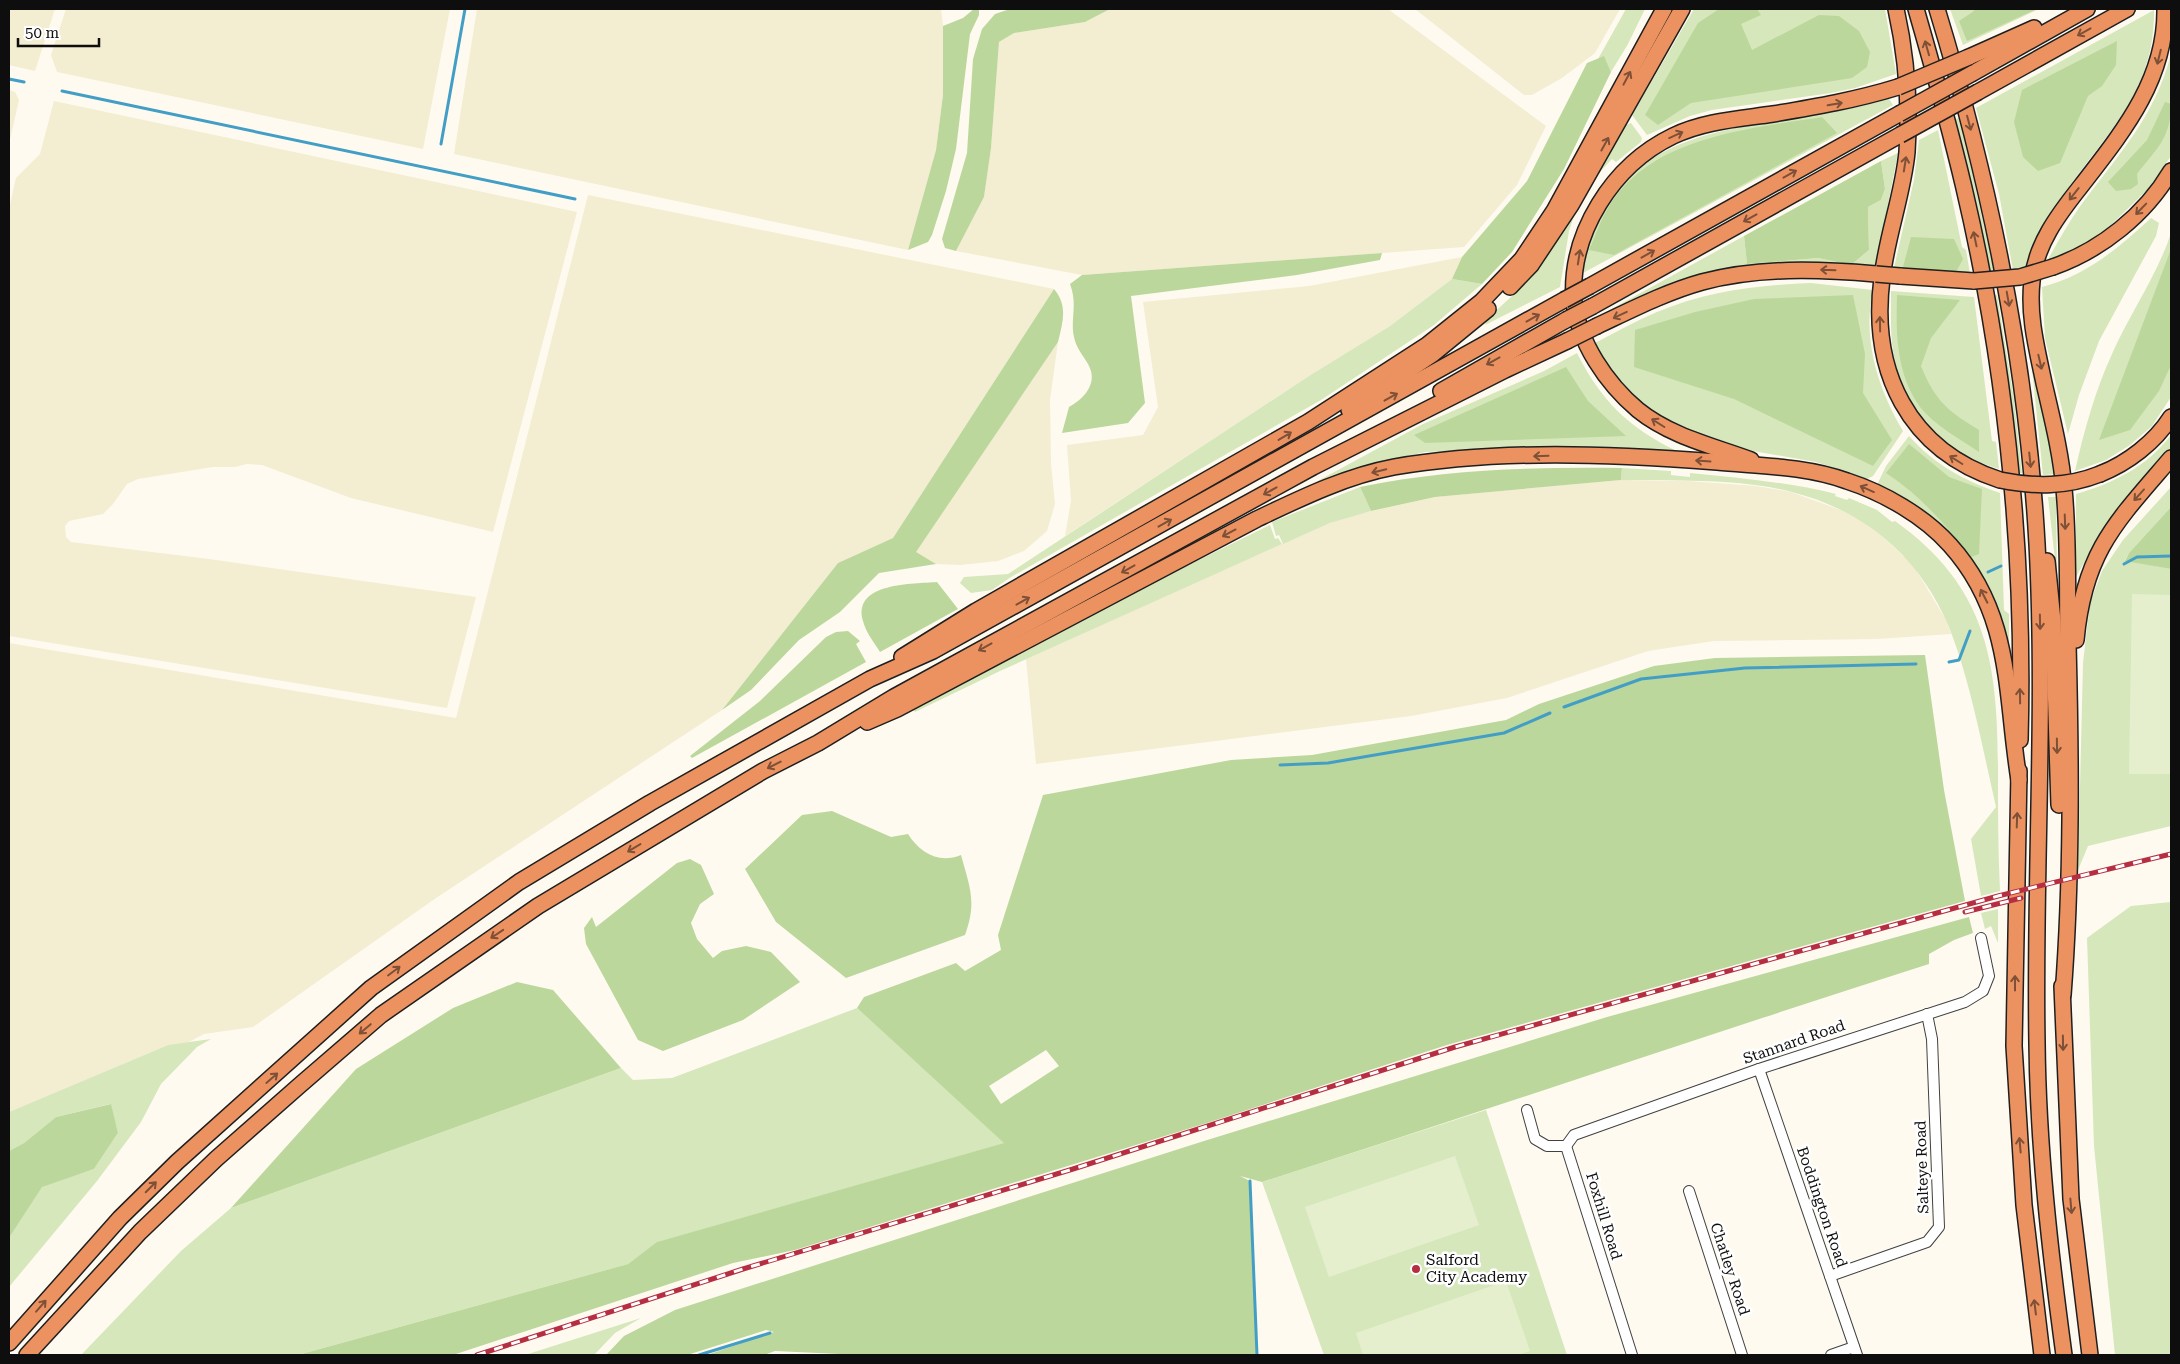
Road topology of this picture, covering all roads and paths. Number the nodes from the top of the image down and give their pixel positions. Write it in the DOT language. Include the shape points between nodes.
graph roads {
  1 [pos="1664,9"];
  2 [pos="1682,9"];
  3 [pos="1896,9"];
  4 [pos="1916,9"];
  5 [pos="1937,9"];
  6 [pos="2078,9"];
  7 [pos="2087,9"];
  8 [pos="2127,9"];
  9 [pos="2165,9"];
  10 [pos="2171,171"];
  11 [pos="2171,417"];
  12 [pos="2171,458"];
  13 [pos="1769,466"];
  14 [pos="1313,467"];
  15 [pos="1256,472"];
  16 [pos="2035,506"];
  17 [pos="870,679"];
  18 [pos="2070,711"];
  19 [pos="818,743"];
  20 [pos="2018,780"];
  21 [pos="1981,938"];
  22 [pos="2063,995"];
  23 [pos="1927,1014"];
  24 [pos="1759,1069"];
  25 [pos="1526,1110"];
  26 [pos="1566,1146"];
  27 [pos="1689,1191"];
  28 [pos="1830,1276"];
  29 [pos="9,1343"];
  30 [pos="1855,1351"];
  31 [pos="27,1355"];
  32 [pos="1632,1355"];
  33 [pos="1742,1355"];
  34 [pos="1831,1355"];
  35 [pos="2042,1355"];
  36 [pos="2064,1355"];
  37 [pos="2090,1355"];
  17 -- 1 [label="highway, one-way" via="927,640 1285,437 1426,345 1482,301 1513,269 1539,235 1571,183"];
  15 -- 2 [label="highway, one-way" via="1433,354 1480,316 1531,265 1571,206"];
  11 -- 3 [label="highway, one-way, bridge" via="2136,454 2100,474 2057,485 2000,480 1961,464 1928,438 1908,413 1884,356 1880,323 1882,279 1903,174 1908,124 1901,31"];
  20 -- 4 [label="highway, one-way" via="2021,711 2017,568 2001,393 1964,188"];
  5 -- 16 [label="highway, one-way" via="1969,121 1999,251 2018,352"];
  13 -- 6 [label="highway, one-way, bridge" via="1667,429 1639,411 1611,382 1588,345 1576,312 1575,277 1584,237 1604,195 1624,171 1652,148 1674,136 1717,122 1838,104 1898,87"];
  15 -- 7 [label="highway, one-way, bridge"];
  8 -- 14 [label="highway, one-way, bridge" via="1566,320"];
  9 -- 18 [label="highway, one-way" via="2159,59 2147,91 2127,126 2053,224 2039,250 2032,278 2034,332 2064,492"];
  10 -- 14 [label="highway, one-way, bridge" via="2148,203 2126,224 2087,252 2053,268 2020,277 1974,281 1788,270 1702,282 1597,326"];
  12 -- 18 [label="highway, one-way" via="2116,523 2095,558 2079,612"];
  13 -- 19 [label="highway, one-way" via="1641,456 1552,456 1452,460 1369,473 1312,492 1257,518 897,709"];
  20 -- 13 [label="highway, one-way" via="2003,649 1986,598 1950,545 1930,526 1868,489 1822,474"];
  14 -- 19 [label="highway, one-way" via="894,697"];
  17 -- 15 [label="highway, one-way" via="933,651"];
  16 -- 22 [label="highway, one-way" via="2043,536 2052,621"];
  16 -- 36 [label="highway, one-way" via="2041,711 2036,914 2038,1072 2050,1250"];
  29 -- 17 [label="highway, one-way" via="120,1218 177,1162 371,988 519,882 650,803"];
  18 -- 22 [label="highway"];
  19 -- 31 [label="highway, one-way" via="764,771 538,906 381,1015 167,1205"];
  35 -- 20 [label="highway, one-way" via="2024,1205 2014,1046"];
  21 -- 23 [label="street, Stannard Road" via="1988,976 1983,991 1966,1002"];
  22 -- 37 [label="highway, one-way" via="2071,1199"];
  23 -- 24 [label="street, Stannard Road"];
  23 -- 28 [label="street, Salteye Road" via="1932,1039 1939,1227 1927,1242"];
  24 -- 26 [label="street, Stannard Road" via="1574,1135"];
  24 -- 28 [label="street, Boddington Road"];
  25 -- 26 [label="street" via="1535,1139 1547,1146"];
  26 -- 32 [label="street, Foxhill Road"];
  27 -- 33 [label="street, Chatley Road"];
  28 -- 30 [label="street, Boddington Road"];
  30 -- 34 [label="street"];
}
